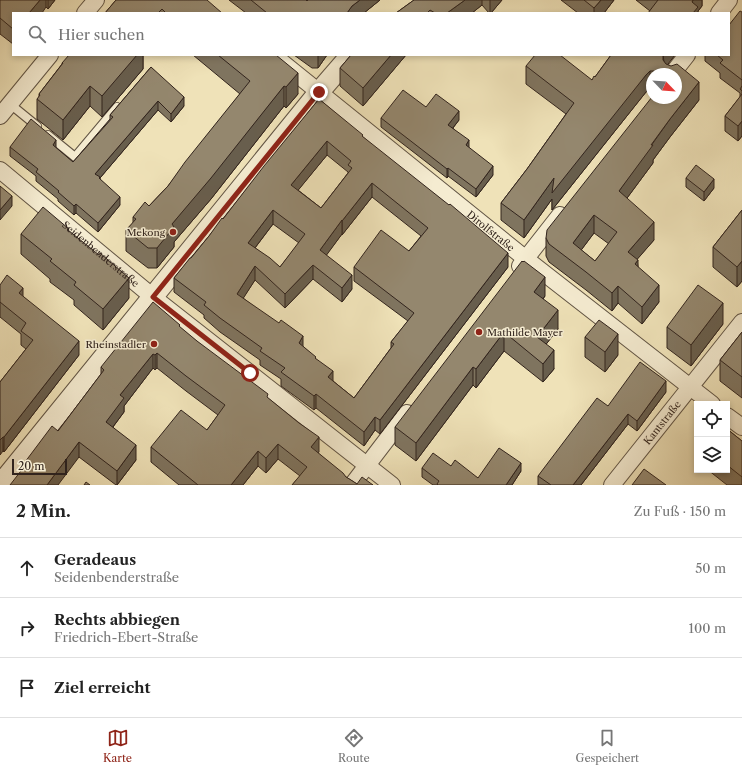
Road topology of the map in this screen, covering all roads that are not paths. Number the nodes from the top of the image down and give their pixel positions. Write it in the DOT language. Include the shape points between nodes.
graph roads {
  1 [pos="96,0"];
  2 [pos="729,0"];
  3 [pos="86,12"];
  4 [pos="720,12"];
  5 [pos="49,56"];
  6 [pos="274,56"];
  7 [pos="350,56"];
  8 [pos="686,56"];
  9 [pos="677,68"];
  10 [pos="319,92"];
  11 [pos="124,99"];
  12 [pos="5,110"];
  13 [pos="0,170"];
  14 [pos="570,203"];
  15 [pos="526,258"];
  16 [pos="512,277"];
  17 [pos="153,297"];
  18 [pos="742,322"];
  19 [pos="690,387"];
  20 [pos="708,401"];
  21 [pos="415,403"];
  22 [pos="730,418"];
  23 [pos="742,427"];
  24 [pos="367,465"];
  25 [pos="0,485"];
  26 [pos="352,485"];
  27 [pos="392,485"];
  28 [pos="612,485"];
  1 -- 3 [label="street"];
  2 -- 4 [label="street"];
  5 -- 12 [label="street"];
  6 -- 10 [label="street, Dirolfstraße"];
  7 -- 10 [label="street"];
  8 -- 9 [label="street"];
  10 -- 15 [label="street, Dirolfstraße"];
  10 -- 17 [label="street"];
  11 -- 12 [label="lane" via="75,157"];
  13 -- 17 [label="street, Seidenbenderstraße"];
  14 -- 15 [label="street"];
  15 -- 16 [label="street"];
  15 -- 19 [label="street, Dirolfstraße"];
  17 -- 24 [label="street, Seidenbenderstraße"];
  17 -- 25 [label="street"];
  18 -- 19 [label="street, Kantstraße"];
  19 -- 20 [label="street, Dirolfstraße"];
  19 -- 28 [label="street, Kantstraße"];
  21 -- 24 [label="street"];
  22 -- 23 [label="street"];
  24 -- 26 [label="street"];
  24 -- 27 [label="street, Seidenbenderstraße"];
}
